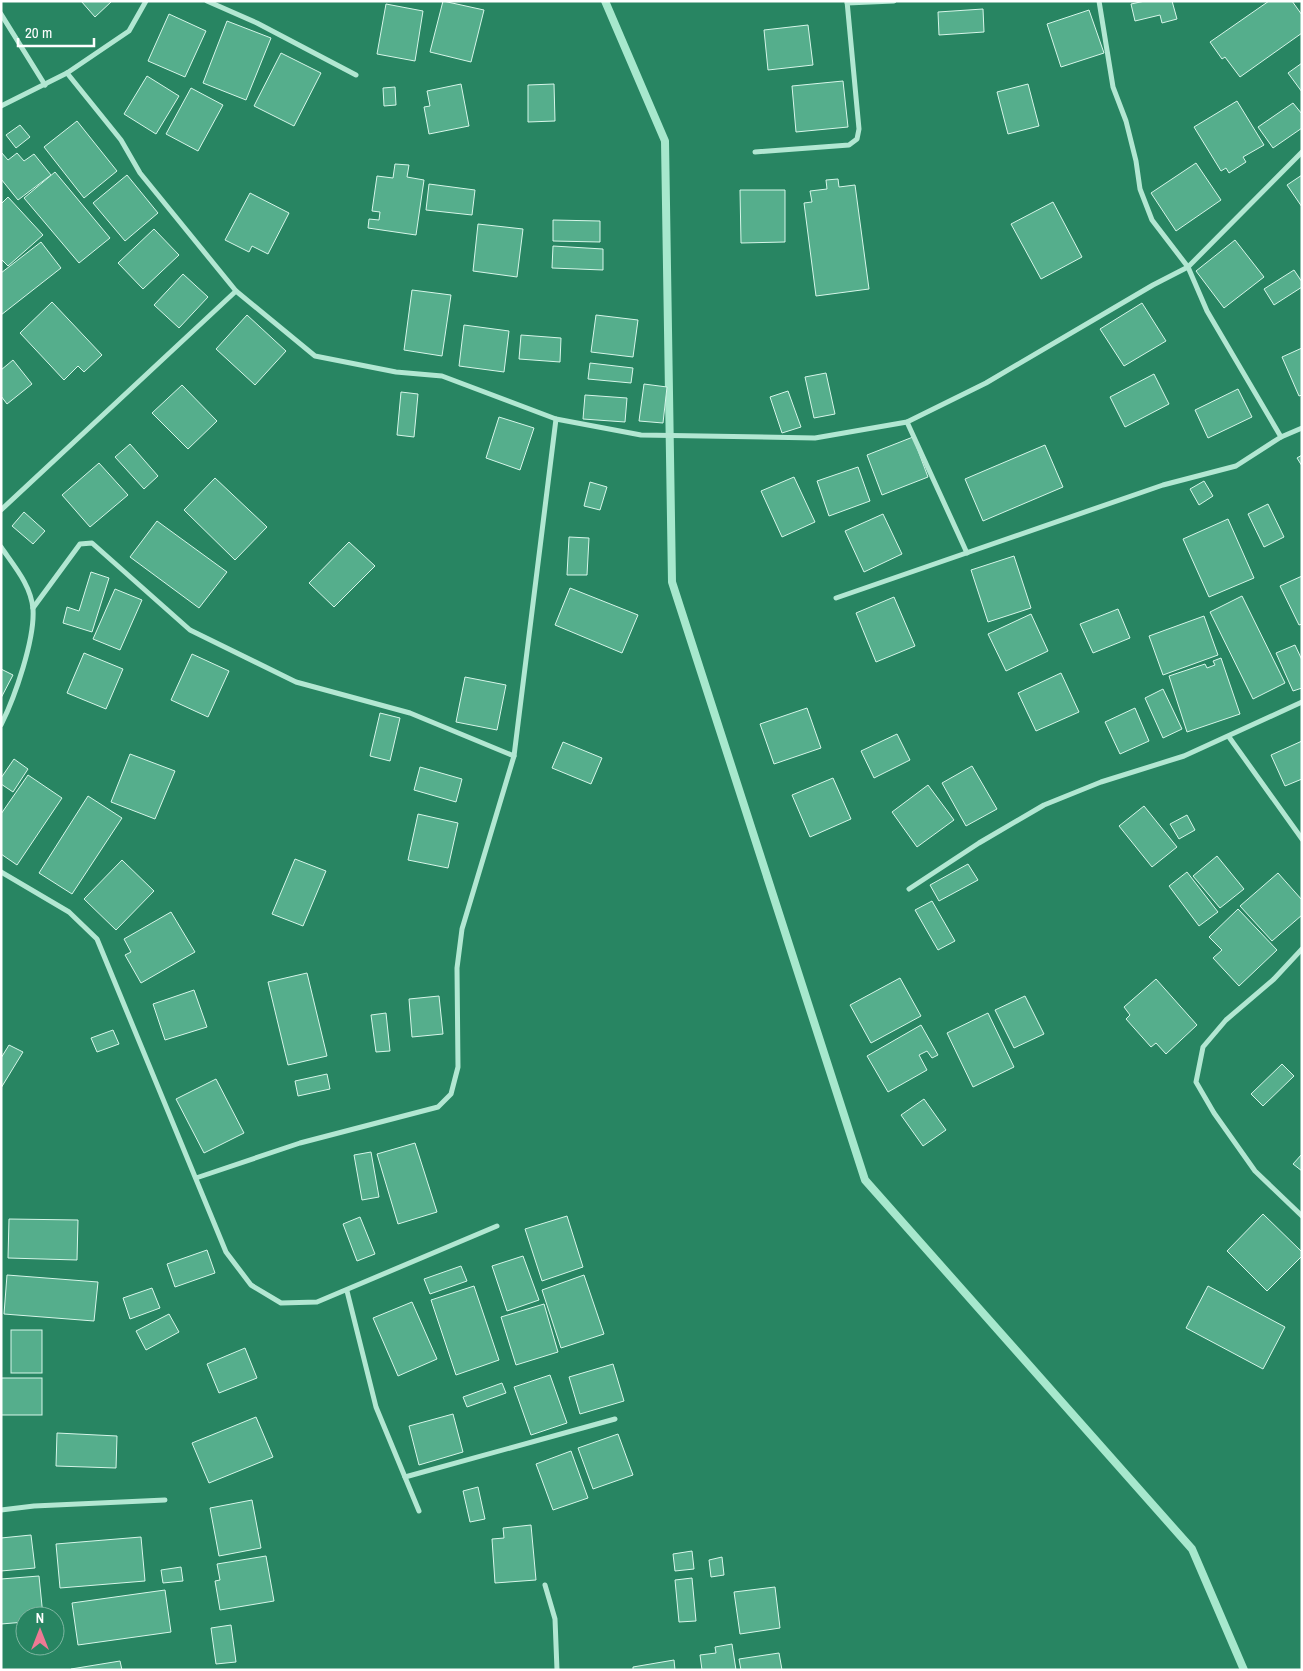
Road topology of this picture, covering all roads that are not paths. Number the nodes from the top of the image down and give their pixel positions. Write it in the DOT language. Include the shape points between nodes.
graph roads {
  1 [pos="146,1"];
  2 [pos="207,1"];
  3 [pos="894,1"];
  4 [pos="1099,1"];
  5 [pos="847,2"];
  6 [pos="1,14"];
  7 [pos="67,73"];
  8 [pos="356,75"];
  9 [pos="45,85"];
  10 [pos="1,106"];
  11 [pos="755,152"];
  12 [pos="1302,152"];
  13 [pos="1188,267"];
  14 [pos="236,291"];
  15 [pos="556,419"];
  16 [pos="907,422"];
  17 [pos="1302,428"];
  18 [pos="1281,437"];
  19 [pos="1,510"];
  20 [pos="1,547"];
  21 [pos="967,553"];
  22 [pos="836,598"];
  23 [pos="33,608"];
  24 [pos="1302,702"];
  25 [pos="1,725"];
  26 [pos="1230,737"];
  27 [pos="514,756"];
  28 [pos="1302,839"];
  29 [pos="1,872"];
  30 [pos="909,889"];
  31 [pos="1302,949"];
  32 [pos="196,1178"];
  33 [pos="1302,1216"];
  34 [pos="497,1226"];
  35 [pos="347,1291"];
  36 [pos="615,1419"];
  37 [pos="405,1477"];
  38 [pos="165,1500"];
  39 [pos="1,1510"];
  40 [pos="419,1511"];
  41 [pos="545,1585"];
  42 [pos="557,1670"];
  1 -- 7 [label="street" via="129,31"];
  2 -- 8 [label="street" via="258,22"];
  3 -- 5 [label="street"];
  4 -- 13 [label="street" via="1113,87 1126,121 1140,189 1152,220"];
  5 -- 11 [label="street" via="860,128 857,139 849,145"];
  6 -- 9 [label="street"];
  7 -- 9 [label="street"];
  7 -- 14 [label="street" via="121,140 140,173"];
  9 -- 10 [label="street"];
  12 -- 13 [label="street"];
  13 -- 16 [label="street" via="986,382"];
  13 -- 18 [label="street" via="1207,311"];
  14 -- 15 [label="street" via="315,356 396,372 442,376"];
  14 -- 19 [label="street"];
  15 -- 16 [label="street" via="641,435 815,438"];
  15 -- 27 [label="street"];
  16 -- 21 [label="street"];
  17 -- 18 [label="street"];
  18 -- 21 [label="street" via="1236,466 1163,485"];
  20 -- 23 [label="street" via="23,578"];
  21 -- 22 [label="street"];
  23 -- 25 [label="street" via="31,639"];
  23 -- 27 [label="street" via="80,544 92,543 190,630 296,682 410,713"];
  24 -- 26 [label="street"];
  26 -- 28 [label="street"];
  26 -- 30 [label="street" via="1044,805"];
  27 -- 32 [label="street" via="462,930 457,968 458,1067 450,1094 438,1107 300,1143"];
  29 -- 32 [label="street" via="69,912 98,939"];
  31 -- 33 [label="street" via="1274,979 1226,1020 1203,1047 1196,1082 1255,1171"];
  32 -- 35 [label="street" via="226,1252 251,1285 281,1303 317,1302"];
  34 -- 35 [label="street"];
  35 -- 37 [label="street" via="376,1407"];
  36 -- 37 [label="street"];
  37 -- 40 [label="street"];
  38 -- 39 [label="street"];
  41 -- 42 [label="street" via="555,1619"];
}
